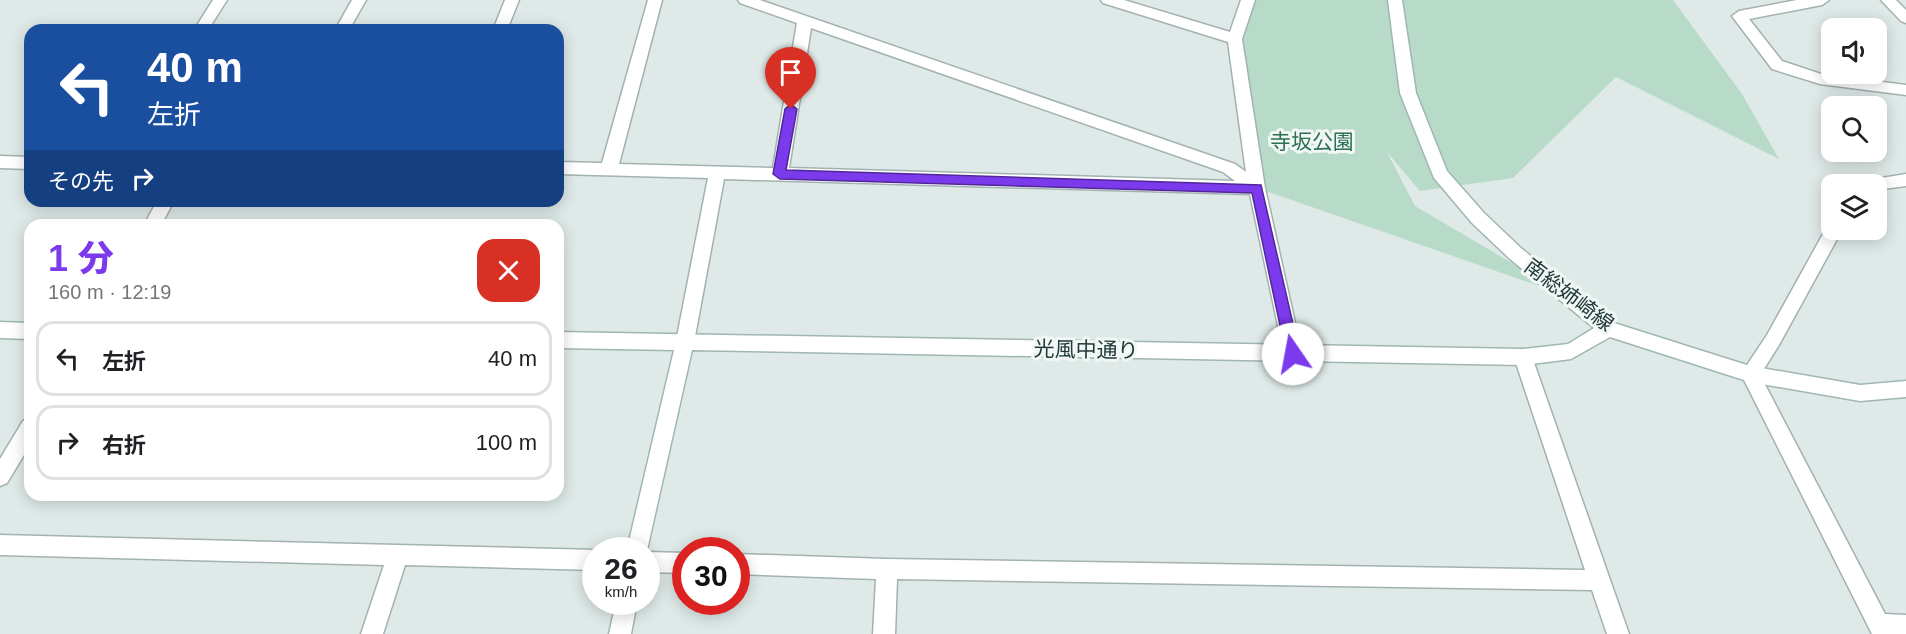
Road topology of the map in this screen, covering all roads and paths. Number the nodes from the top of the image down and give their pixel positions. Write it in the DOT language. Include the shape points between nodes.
graph roads {
  1 [pos="220,0"];
  2 [pos="359,0"];
  3 [pos="512,0"];
  4 [pos="655,0"];
  5 [pos="745,0"];
  6 [pos="1107,0"];
  7 [pos="1248,0"];
  8 [pos="1395,0"];
  9 [pos="1822,0"];
  10 [pos="1888,0"];
  11 [pos="1906,18"];
  12 [pos="805,21"];
  13 [pos="205,24"];
  14 [pos="345,24"];
  15 [pos="502,24"];
  16 [pos="1235,39"];
  17 [pos="1906,90"];
  18 [pos="0,162"];
  19 [pos="24,163"];
  20 [pos="564,168"];
  21 [pos="609,169"];
  22 [pos="717,172"];
  23 [pos="780,174"];
  24 [pos="1906,180"];
  25 [pos="1887,182"];
  26 [pos="1257,188"];
  27 [pos="1828,240"];
  28 [pos="1608,329"];
  29 [pos="0,330"];
  30 [pos="24,331"];
  31 [pos="564,340"];
  32 [pos="685,342"];
  33 [pos="1293,354"];
  34 [pos="1523,357"];
  35 [pos="1750,374"];
  36 [pos="1906,389"];
  37 [pos="24,437"];
  38 [pos="0,477"];
  39 [pos="640,537"];
  40 [pos="0,545"];
  41 [pos="398,555"];
  42 [pos="582,560"];
  43 [pos="750,564"];
  44 [pos="887,569"];
  45 [pos="1600,580"];
  46 [pos="624,615"];
  47 [pos="1906,626"];
  48 [pos="1882,630"];
  49 [pos="372,634"];
  50 [pos="620,634"];
  51 [pos="884,634"];
  52 [pos="1618,634"];
  1 -- 13 [label="street"];
  2 -- 14 [label="street"];
  3 -- 15 [label="street"];
  4 -- 21 [label="street"];
  5 -- 12 [label="street"];
  6 -- 16 [label="street"];
  7 -- 16 [label="street"];
  8 -- 28 [label="street, 南総姉崎線" via="1408,93 1440,174 1516,254"];
  9 -- 17 [label="street" via="1739,16 1777,65 1820,80"];
  10 -- 11 [label="street"];
  12 -- 23 [label="street"];
  12 -- 26 [label="street" via="1229,168"];
  16 -- 26 [label="street"];
  18 -- 19 [label="street"];
  20 -- 21 [label="street"];
  21 -- 22 [label="street"];
  22 -- 23 [label="street"];
  22 -- 32 [label="street"];
  23 -- 26 [label="street"];
  24 -- 25 [label="street"];
  26 -- 33 [label="street"];
  27 -- 35 [label="street"];
  28 -- 34 [label="street, 光風中通り" via="1571,351"];
  28 -- 35 [label="street, 南総姉崎線"];
  29 -- 30 [label="street"];
  31 -- 32 [label="street, 光風中通り"];
  32 -- 33 [label="street, 光風中通り"];
  32 -- 39 [label="street"];
  33 -- 34 [label="street, 光風中通り"];
  34 -- 45 [label="street"];
  35 -- 36 [label="street, 南総姉崎線" via="1860,393"];
  35 -- 48 [label="street"];
  37 -- 38 [label="street"];
  40 -- 41 [label="street"];
  41 -- 42 [label="street"];
  41 -- 49 [label="street"];
  43 -- 44 [label="street"];
  44 -- 45 [label="street"];
  44 -- 51 [label="street"];
  45 -- 52 [label="street"];
  46 -- 50 [label="street"];
  47 -- 48 [label="street"];
}
